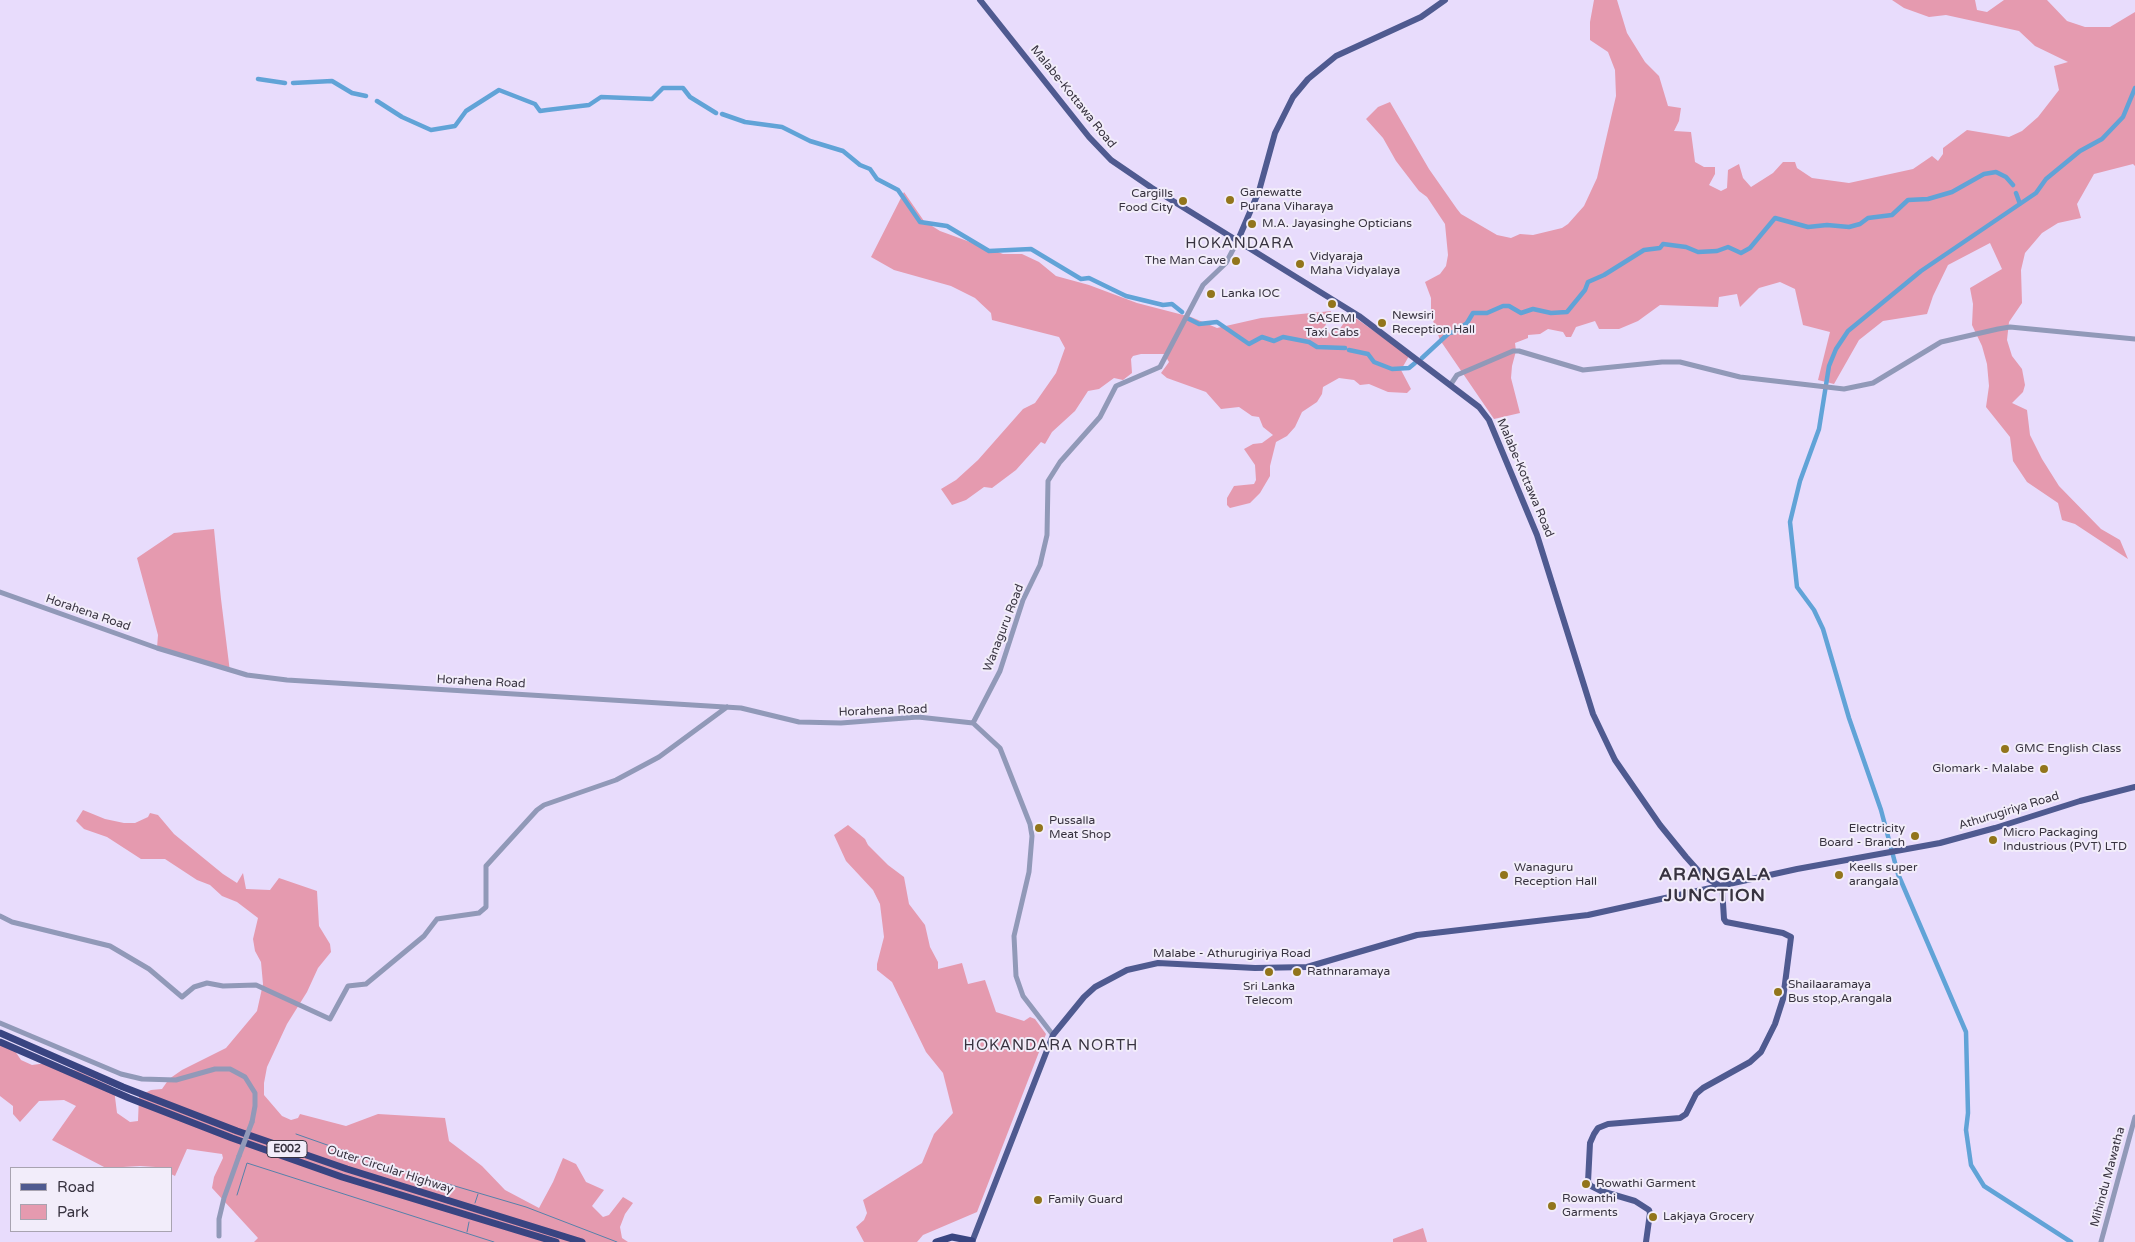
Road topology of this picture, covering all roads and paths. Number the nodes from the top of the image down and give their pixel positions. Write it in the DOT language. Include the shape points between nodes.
graph roads {
  1 [pos="980,0"];
  2 [pos="1445,0"];
  3 [pos="1238,240"];
  4 [pos="2135,339"];
  5 [pos="1451,384"];
  6 [pos="0,592"];
  7 [pos="728,707"];
  8 [pos="973,723"];
  9 [pos="2135,787"];
  10 [pos="1888,853"];
  11 [pos="1703,876"];
  12 [pos="1722,887"];
  13 [pos="1713,889"];
  14 [pos="0,916"];
  15 [pos="0,1023"];
  16 [pos="0,1033"];
  17 [pos="1053,1035"];
  18 [pos="0,1042"];
  19 [pos="2135,1117"];
  20 [pos="219,1236"];
  21 [pos="556,1242"];
  22 [pos="582,1242"];
  23 [pos="936,1242"];
  24 [pos="972,1242"];
  25 [pos="1646,1242"];
  26 [pos="2101,1242"];
  1 -- 3 [label="main road, Malabe-Kottawa Road" via="1106,155 1138,179"];
  2 -- 3 [label="main road" via="1421,17 1336,56 1308,79 1293,97 1275,133 1259,191"];
  3 -- 5 [label="main road, Malabe-Kottawa Road" via="1359,316"];
  3 -- 8 [label="street, Wanaguru Road" via="1226,263 1203,285 1160,366 1116,386 1100,417 1060,462 1048,481 1047,535 1040,565 1023,600 1000,671"];
  4 -- 5 [label="street" via="2020,328 1998,329 1931,346 1882,378 1857,388 1740,377 1680,362 1583,370 1519,351 1457,375"];
  5 -- 11 [label="main road, Malabe-Kottawa Road" via="1480,407 1489,420 1542,549 1594,714 1615,760 1660,825"];
  6 -- 7 [label="street, Horahena Road" via="247,675"];
  7 -- 8 [label="street, Horahena Road" via="799,722 918,718"];
  7 -- 14 [label="street" via="659,758 616,780 537,810 486,866 486,907 479,913 438,919 424,936 366,984 348,986 330,1019 256,985 207,983 194,987 182,998 149,969 110,946 12,922"];
  8 -- 17 [label="street" via="1000,748 1030,824 1029,872 1014,936 1016,976 1023,996"];
  9 -- 10 [label="main road, Athurugiriya Road" via="1995,828"];
  10 -- 12 [label="main road, Malabe - Athurugiriya Road" via="1797,869"];
  11 -- 12 [label="main road, Malabe-Kottawa Road"];
  11 -- 13 [label="main road"];
  12 -- 13 [label="main road, Malabe - Athurugiriya Road"];
  12 -- 25 [label="main road" via="1726,922 1791,937 1783,998 1761,1052 1750,1062 1703,1088 1696,1094 1686,1114 1680,1118 1608,1124 1598,1128 1594,1134 1590,1143 1588,1182 1601,1191 1635,1201 1649,1210"];
  13 -- 17 [label="main road, Malabe - Athurugiriya Road" via="1588,915 1417,935 1307,967 1158,963 1126,970 1084,997"];
  15 -- 20 [label="street, bridge" via="121,1074 142,1079 176,1080 215,1069 230,1069 245,1077 255,1093 256,1106 224,1198"];
  16 -- 22 [label="highway, Outer Circular Highway / E002" via="123,1087 236,1131"];
  17 -- 24 [label="main road, Malabe - Athurugiriya Road"];
  18 -- 21 [label="highway, Outer Circular Highway / E002" via="129,1098 258,1148"];
  19 -- 26 [label="street, Mihindu Mawatha"];
  23 -- 24 [label="highway" via="952,1237"];
}
